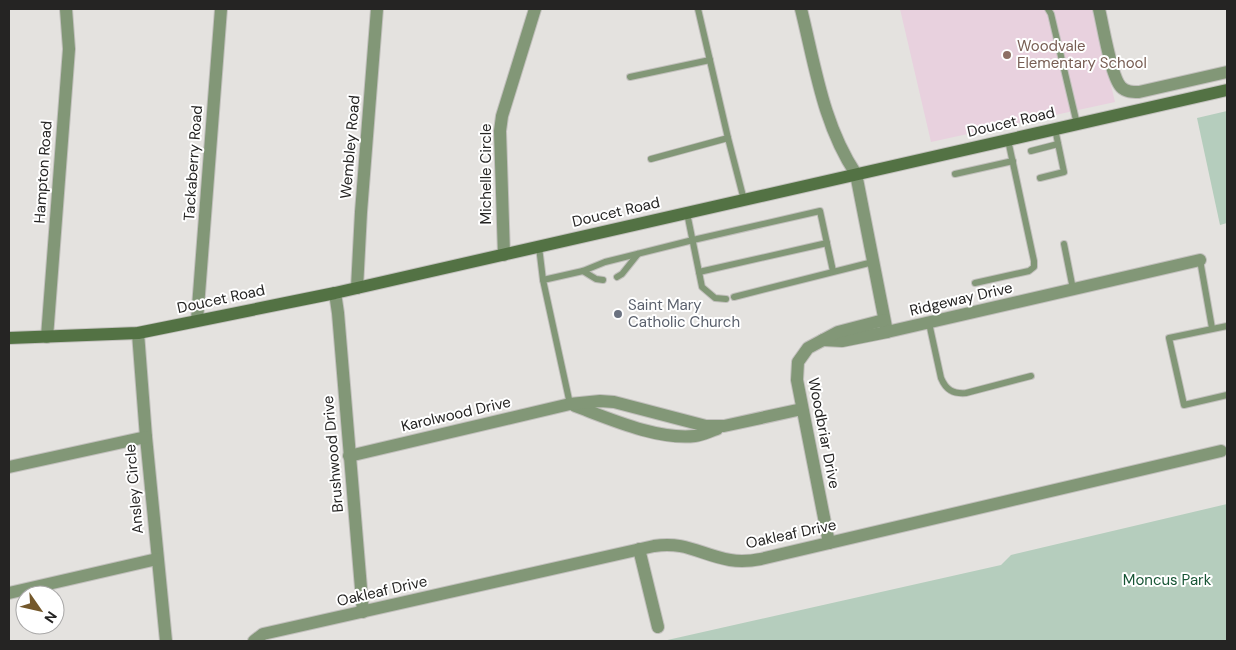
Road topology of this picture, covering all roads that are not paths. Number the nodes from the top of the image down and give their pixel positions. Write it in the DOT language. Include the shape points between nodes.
graph roads {
  1 [pos="66,9"];
  2 [pos="221,9"];
  3 [pos="377,9"];
  4 [pos="535,9"];
  5 [pos="698,9"];
  6 [pos="801,9"];
  7 [pos="1099,9"];
  8 [pos="1051,10"];
  9 [pos="710,60"];
  10 [pos="1227,72"];
  11 [pos="630,77"];
  12 [pos="1227,90"];
  13 [pos="1077,124"];
  14 [pos="1055,129"];
  15 [pos="728,138"];
  16 [pos="1008,140"];
  17 [pos="1058,144"];
  18 [pos="1030,151"];
  19 [pos="650,160"];
  20 [pos="1013,161"];
  21 [pos="856,174"];
  22 [pos="955,174"];
  23 [pos="1040,178"];
  24 [pos="744,200"];
  25 [pos="687,213"];
  26 [pos="693,240"];
  27 [pos="827,243"];
  28 [pos="1064,244"];
  29 [pos="539,246"];
  30 [pos="638,254"];
  31 [pos="504,255"];
  32 [pos="1200,260"];
  33 [pos="873,262"];
  34 [pos="583,271"];
  35 [pos="700,272"];
  36 [pos="833,272"];
  37 [pos="617,277"];
  38 [pos="544,280"];
  39 [pos="603,280"];
  40 [pos="975,283"];
  41 [pos="356,288"];
  42 [pos="1073,289"];
  43 [pos="334,293"];
  44 [pos="734,297"];
  45 [pos="726,300"];
  46 [pos="197,320"];
  47 [pos="929,323"];
  48 [pos="885,326"];
  49 [pos="1227,326"];
  50 [pos="1212,328"];
  51 [pos="138,333"];
  52 [pos="9,338"];
  53 [pos="47,338"];
  54 [pos="1031,376"];
  55 [pos="1227,395"];
  56 [pos="570,404"];
  57 [pos="802,409"];
  58 [pos="724,426"];
  59 [pos="146,437"];
  60 [pos="1221,451"];
  61 [pos="349,456"];
  62 [pos="9,467"];
  63 [pos="829,543"];
  64 [pos="640,549"];
  65 [pos="157,560"];
  66 [pos="9,593"];
  67 [pos="363,612"];
  68 [pos="658,627"];
  69 [pos="166,641"];
  70 [pos="254,641"];
  1 -- 53 [label="street, Hampton Road" via="69,49"];
  2 -- 46 [label="street, Tackaberry Road"];
  3 -- 41 [label="street, Wembley Road"];
  4 -- 31 [label="street, Michelle Circle" via="500,131"];
  5 -- 9 [label="lane"];
  6 -- 21 [label="street" via="827,116 844,157"];
  7 -- 10 [label="street" via="1115,78 1123,89 1139,92"];
  8 -- 13 [label="lane"];
  9 -- 11 [label="lane"];
  9 -- 15 [label="lane"];
  12 -- 13 [label="street, Doucet Road"];
  13 -- 14 [label="street, Doucet Road"];
  14 -- 16 [label="street, Doucet Road"];
  14 -- 17 [label="lane"];
  15 -- 19 [label="lane"];
  15 -- 24 [label="lane"];
  16 -- 20 [label="lane"];
  16 -- 21 [label="street, Doucet Road"];
  17 -- 18 [label="lane"];
  17 -- 23 [label="lane" via="1064,172"];
  20 -- 22 [label="lane"];
  20 -- 40 [label="lane" via="1034,267 1030,271"];
  21 -- 24 [label="street, Doucet Road"];
  21 -- 33 [label="street"];
  24 -- 25 [label="street, Doucet Road"];
  25 -- 26 [label="lane"];
  25 -- 29 [label="street, Doucet Road"];
  26 -- 27 [label="lane" via="820,211"];
  26 -- 30 [label="lane"];
  26 -- 35 [label="lane"];
  27 -- 35 [label="lane"];
  27 -- 36 [label="lane"];
  28 -- 42 [label="lane"];
  29 -- 31 [label="street, Doucet Road"];
  29 -- 38 [label="lane"];
  30 -- 34 [label="lane"];
  30 -- 37 [label="lane"];
  31 -- 41 [label="street, Doucet Road"];
  32 -- 42 [label="street, Ridgeway Drive"];
  32 -- 50 [label="lane"];
  33 -- 36 [label="lane"];
  33 -- 48 [label="street"];
  34 -- 38 [label="lane"];
  34 -- 39 [label="lane"];
  35 -- 45 [label="lane" via="706,292"];
  36 -- 44 [label="lane"];
  38 -- 56 [label="lane"];
  41 -- 43 [label="street, Doucet Road"];
  42 -- 47 [label="street, Ridgeway Drive"];
  43 -- 46 [label="street, Doucet Road"];
  43 -- 61 [label="street, Brushwood Drive"];
  46 -- 51 [label="street, Doucet Road"];
  47 -- 48 [label="street, Ridgeway Drive"];
  47 -- 54 [label="lane" via="941,378 951,392 966,393"];
  48 -- 57 [label="street, Woodbriar Drive" via="838,332 808,348 798,362 797,380"];
  49 -- 50 [label="lane"];
  50 -- 55 [label="lane" via="1169,338 1184,404"];
  51 -- 53 [label="street, Doucet Road"];
  51 -- 59 [label="street, Ansley Circle"];
  52 -- 53 [label="street, Doucet Road"];
  56 -- 58 [label="street, Karolwood Drive" via="614,402 698,425"];
  56 -- 58 [label="street, Karolwood Drive" via="629,426 674,435 701,435"];
  56 -- 61 [label="street, Karolwood Drive"];
  57 -- 58 [label="street, Karolwood Drive"];
  57 -- 63 [label="street, Woodbriar Drive"];
  59 -- 62 [label="street"];
  59 -- 65 [label="street, Ansley Circle"];
  60 -- 63 [label="street, Oakleaf Drive"];
  61 -- 67 [label="street, Brushwood Drive"];
  63 -- 64 [label="street, Oakleaf Drive" via="743,561 718,558 683,546 663,544"];
  64 -- 67 [label="street, Oakleaf Drive"];
  64 -- 68 [label="street"];
  65 -- 66 [label="street"];
  65 -- 69 [label="street, Ansley Circle"];
  67 -- 70 [label="street, Oakleaf Drive" via="263,634"];
}
